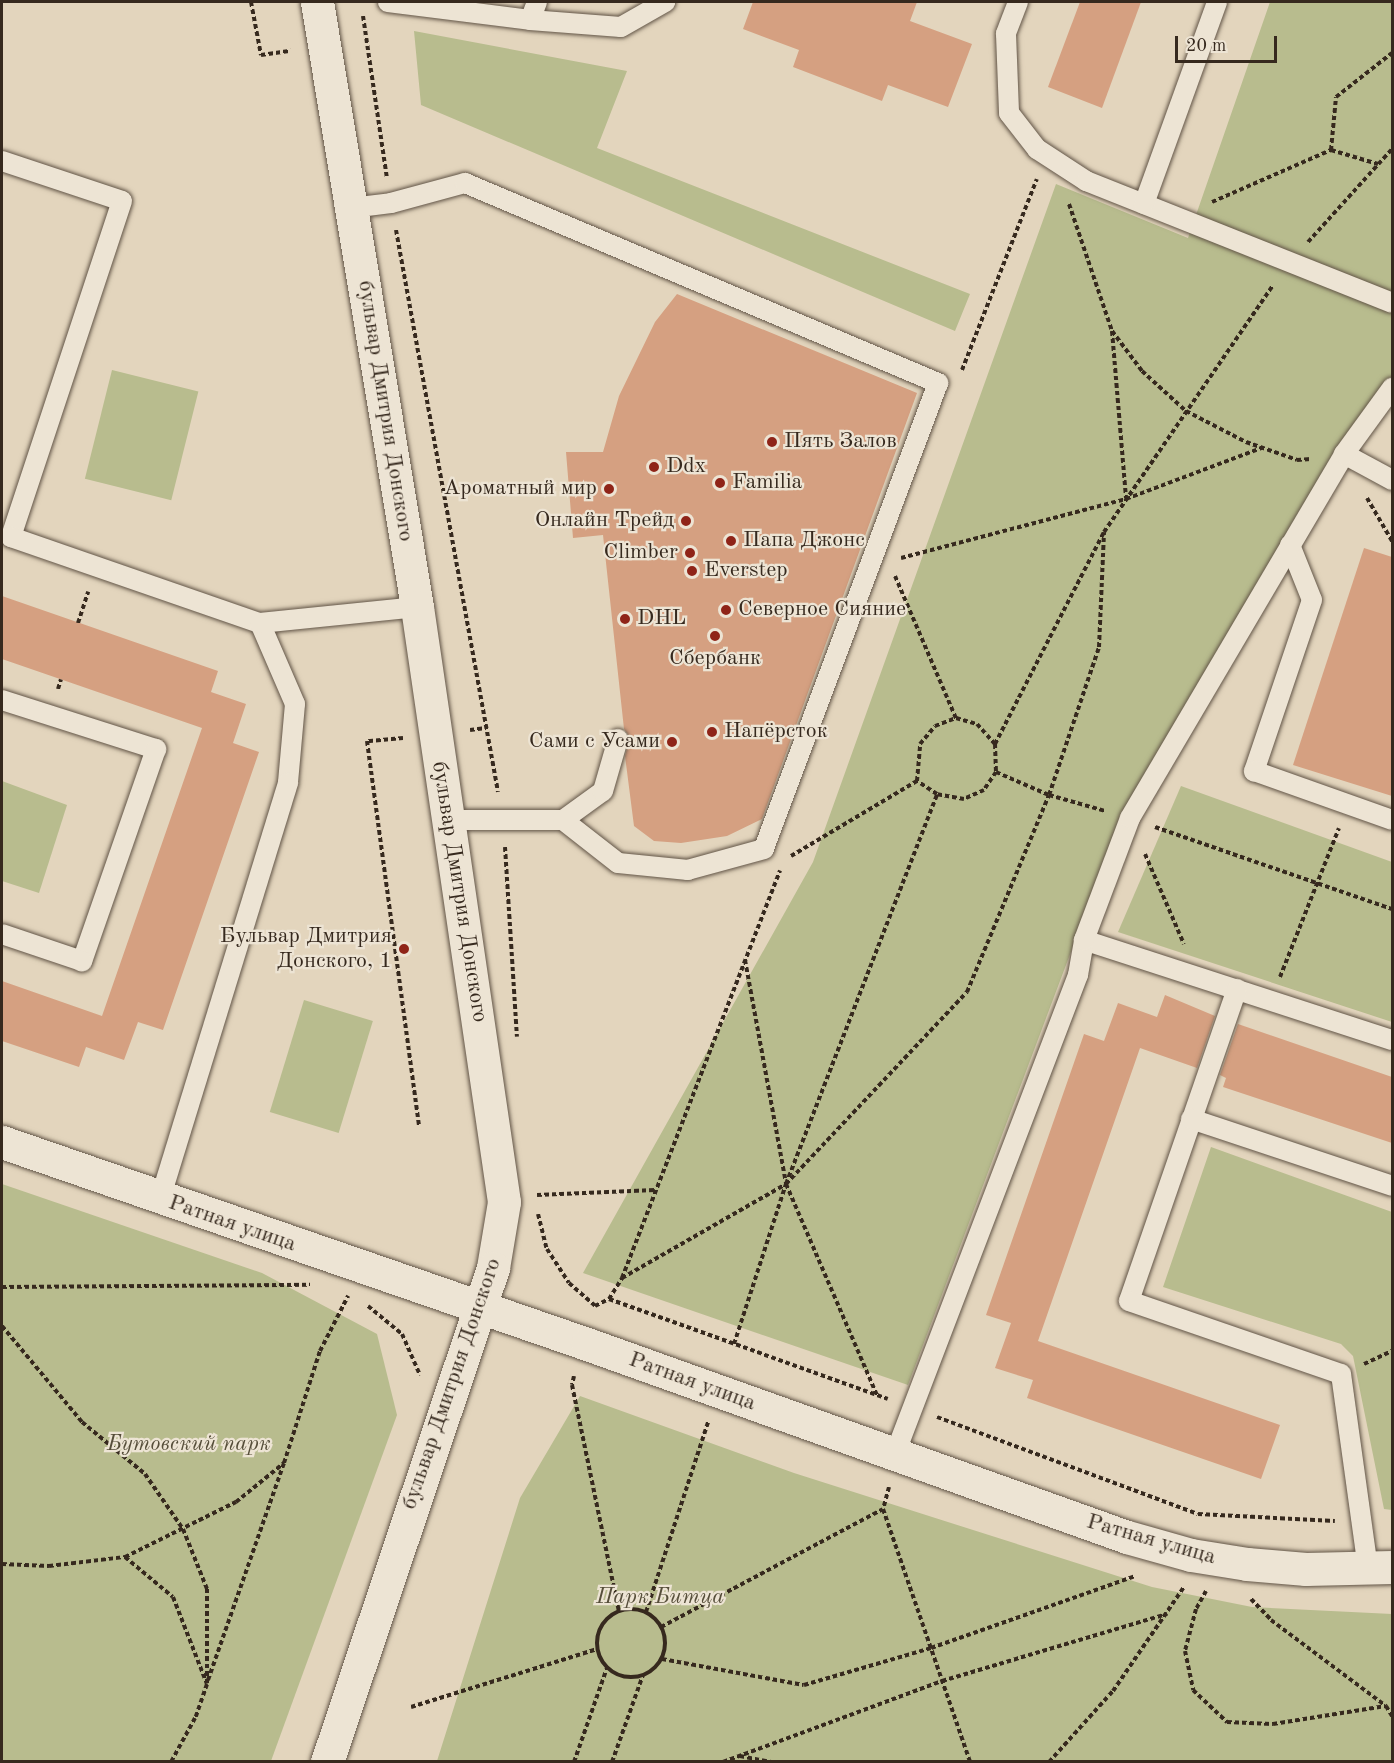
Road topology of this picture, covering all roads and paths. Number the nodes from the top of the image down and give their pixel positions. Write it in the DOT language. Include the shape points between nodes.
graph roads {
  1 [pos="317,2"];
  2 [pos="388,2"];
  3 [pos="665,2"];
  4 [pos="1018,2"];
  5 [pos="1217,2"];
  6 [pos="533,11"];
  7 [pos="362,12"];
  8 [pos="1392,53"];
  9 [pos="1392,149"];
  10 [pos="1331,150"];
  11 [pos="2,161"];
  12 [pos="1378,164"];
  13 [pos="1038,177"];
  14 [pos="1065,194"];
  15 [pos="391,203"];
  16 [pos="1144,204"];
  17 [pos="351,208"];
  18 [pos="1177,217"];
  19 [pos="1290,262"];
  20 [pos="1392,303"];
  21 [pos="1112,331"];
  22 [pos="975,339"];
  23 [pos="1392,388"];
  24 [pos="1186,411"];
  25 [pos="1262,448"];
  26 [pos="1344,454"];
  27 [pos="1392,480"];
  28 [pos="1126,499"];
  29 [pos="1104,532"];
  30 [pos="1290,545"];
  31 [pos="888,562"];
  32 [pos="893,572"];
  33 [pos="417,607"];
  34 [pos="260,623"];
  35 [pos="2,700"];
  36 [pos="956,718"];
  37 [pos="486,728"];
  38 [pos="436,734"];
  39 [pos="618,739"];
  40 [pos="995,744"];
  41 [pos="996,772"];
  42 [pos="917,781"];
  43 [pos="937,794"];
  44 [pos="1049,795"];
  45 [pos="1351,805"];
  46 [pos="503,817"];
  47 [pos="1130,818"];
  48 [pos="448,819"];
  49 [pos="563,820"];
  50 [pos="1392,820"];
  51 [pos="784,861"];
  52 [pos="1316,882"];
  53 [pos="1392,909"];
  54 [pos="2,934"];
  55 [pos="1084,940"];
  56 [pos="745,960"];
  57 [pos="1198,976"];
  58 [pos="1237,989"];
  59 [pos="1271,1000"];
  60 [pos="1392,1040"];
  61 [pos="518,1050"];
  62 [pos="1191,1119"];
  63 [pos="419,1127"];
  64 [pos="2,1142"];
  65 [pos="532,1184"];
  66 [pos="786,1184"];
  67 [pos="1392,1186"];
  68 [pos="655,1190"];
  69 [pos="534,1195"];
  70 [pos="160,1199"];
  71 [pos="356,1281"];
  72 [pos="2,1287"];
  73 [pos="320,1287"];
  74 [pos="339,1291"];
  75 [pos="609,1299"];
  76 [pos="479,1308"];
  77 [pos="2,1326"];
  78 [pos="734,1344"];
  79 [pos="419,1382"];
  80 [pos="572,1385"];
  81 [pos="878,1396"];
  82 [pos="913,1408"];
  83 [pos="709,1418"];
  84 [pos="284,1463"];
  85 [pos="893,1466"];
  86 [pos="883,1509"];
  87 [pos="1362,1522"];
  88 [pos="183,1529"];
  89 [pos="125,1557"];
  90 [pos="2,1564"];
  91 [pos="1380,1568"];
  92 [pos="1140,1574"];
  93 [pos="1185,1585"];
  94 [pos="1207,1589"];
  95 [pos="619,1611"];
  96 [pos="646,1612"];
  97 [pos="1167,1614"];
  98 [pos="1271,1620"];
  99 [pos="661,1627"];
  100 [pos="930,1648"];
  101 [pos="597,1649"];
  102 [pos="662,1659"];
  103 [pos="607,1668"];
  104 [pos="643,1675"];
  105 [pos="942,1681"];
  106 [pos="207,1684"];
  107 [pos="1386,1706"];
  108 [pos="411,1707"];
  109 [pos="1392,1716"];
  110 [pos="740,1755"];
  111 [pos="171,1761"];
  112 [pos="327,1761"];
  113 [pos="574,1761"];
  114 [pos="612,1761"];
  115 [pos="723,1761"];
  116 [pos="772,1761"];
  117 [pos="970,1761"];
  118 [pos="1049,1761"];
  1 -- 17 [label="street, бульвар Дмитрия Донского"];
  2 -- 6 [label="lane"];
  3 -- 6 [label="lane" via="621,27"];
  4 -- 16 [label="lane" via="1006,34 1009,113 1046,155 1086,181"];
  5 -- 16 [label="lane"];
  7 -- 15 [label="path"];
  8 -- 10 [label="path" via="1336,98"];
  9 -- 12 [label="path"];
  10 -- 12 [label="path"];
  10 -- 18 [label="path"];
  11 -- 34 [label="lane" via="122,201 11,537"];
  12 -- 19 [label="path"];
  13 -- 22 [label="path"];
  14 -- 21 [label="path"];
  15 -- 17 [label="lane"];
  15 -- 37 [label="path"];
  15 -- 49 [label="lane" via="465,183 938,383 764,849 687,870 618,863"];
  16 -- 18 [label="lane"];
  17 -- 33 [label="street, бульвар Дмитрия Донского"];
  18 -- 19 [label="lane"];
  19 -- 20 [label="lane"];
  19 -- 24 [label="path"];
  21 -- 24 [label="path" via="1142,371"];
  21 -- 28 [label="path"];
  23 -- 26 [label="lane"];
  24 -- 25 [label="path"];
  24 -- 28 [label="path"];
  25 -- 26 [label="path" via="1297,460"];
  25 -- 28 [label="path"];
  26 -- 27 [label="lane"];
  26 -- 30 [label="lane"];
  28 -- 29 [label="path"];
  28 -- 31 [label="path"];
  29 -- 40 [label="path"];
  29 -- 44 [label="path" via="1099,647"];
  30 -- 45 [label="lane" via="1312,600 1254,771"];
  30 -- 47 [label="lane"];
  32 -- 36 [label="path"];
  33 -- 34 [label="lane"];
  33 -- 38 [label="street, бульвар Дмитрия Донского"];
  34 -- 70 [label="lane" via="295,704 288,783"];
  35 -- 54 [label="lane" via="156,749 82,961"];
  36 -- 40 [label="path" via="977,724"];
  36 -- 42 [label="path" via="935,726 920,744"];
  37 -- 38 [label="path"];
  37 -- 46 [label="path"];
  38 -- 48 [label="street, бульвар Дмитрия Донского"];
  38 -- 63 [label="path" via="367,741"];
  39 -- 49 [label="lane" via="603,791"];
  40 -- 41 [label="path"];
  41 -- 43 [label="path" via="984,790 964,799"];
  41 -- 44 [label="path"];
  42 -- 43 [label="path"];
  42 -- 51 [label="path"];
  43 -- 66 [label="path"];
  44 -- 47 [label="path"];
  44 -- 66 [label="path" via="967,992"];
  45 -- 50 [label="lane"];
  45 -- 52 [label="path"];
  46 -- 48 [label="lane"];
  46 -- 49 [label="lane"];
  46 -- 61 [label="path"];
  47 -- 52 [label="path"];
  47 -- 55 [label="lane"];
  47 -- 57 [label="path"];
  48 -- 76 [label="street, бульвар Дмитрия Донского" via="504,1202 501,1238"];
  52 -- 53 [label="path"];
  52 -- 59 [label="path"];
  55 -- 57 [label="lane"];
  55 -- 82 [label="lane" via="1078,975"];
  56 -- 66 [label="path"];
  57 -- 58 [label="lane"];
  58 -- 59 [label="lane"];
  58 -- 62 [label="lane"];
  59 -- 60 [label="lane"];
  62 -- 67 [label="lane"];
  62 -- 87 [label="lane" via="1129,1300 1341,1374"];
  64 -- 70 [label="street, Ратная улица"];
  65 -- 69 [label="path"];
  66 -- 75 [label="path" via="622,1278"];
  66 -- 78 [label="path"];
  66 -- 81 [label="path"];
  68 -- 69 [label="path"];
  69 -- 75 [label="path" via="547,1249 569,1283 596,1306"];
  70 -- 71 [label="street, Ратная улица"];
  71 -- 74 [label="path"];
  71 -- 76 [label="street, Ратная улица"];
  71 -- 79 [label="path" via="402,1334 420,1374"];
  71 -- 84 [label="path" via="320,1351"];
  72 -- 73 [label="path"];
  75 -- 78 [label="path"];
  76 -- 85 [label="street, Ратная улица"];
  76 -- 112 [label="street, бульвар Дмитрия Донского"];
  77 -- 88 [label="path" via="82,1422 145,1474"];
  78 -- 81 [label="path"];
  80 -- 95 [label="path"];
  81 -- 82 [label="path"];
  82 -- 85 [label="lane"];
  82 -- 87 [label="path" via="1198,1514"];
  83 -- 96 [label="path"];
  84 -- 88 [label="path" via="236,1502"];
  84 -- 106 [label="path"];
  85 -- 86 [label="path"];
  85 -- 91 [label="street, Ратная улица" via="1191,1555 1294,1568"];
  86 -- 99 [label="path"];
  86 -- 100 [label="path"];
  87 -- 91 [label="lane"];
  88 -- 89 [label="path"];
  88 -- 106 [label="path" via="207,1589"];
  89 -- 90 [label="path" via="49,1566"];
  89 -- 106 [label="path" via="173,1598"];
  92 -- 100 [label="path"];
  93 -- 97 [label="path"];
  94 -- 107 [label="path" via="1196,1609 1185,1651 1193,1690 1227,1722 1273,1724"];
  95 -- 96 [label="path"];
  95 -- 101 [label="path" via="601,1625"];
  96 -- 99 [label="path"];
  97 -- 105 [label="path"];
  97 -- 118 [label="path" via="1113,1691"];
  98 -- 107 [label="path"];
  99 -- 102 [label="path" via="665,1647"];
  100 -- 102 [label="path" via="804,1685"];
  100 -- 105 [label="path"];
  101 -- 103 [label="path"];
  101 -- 108 [label="path"];
  102 -- 104 [label="path"];
  103 -- 104 [label="path" via="627,1677"];
  103 -- 113 [label="path"];
  104 -- 114 [label="path"];
  105 -- 110 [label="path"];
  105 -- 117 [label="path"];
  106 -- 111 [label="path" via="195,1718"];
  107 -- 109 [label="path"];
  110 -- 115 [label="path"];
  110 -- 116 [label="path"];
}
